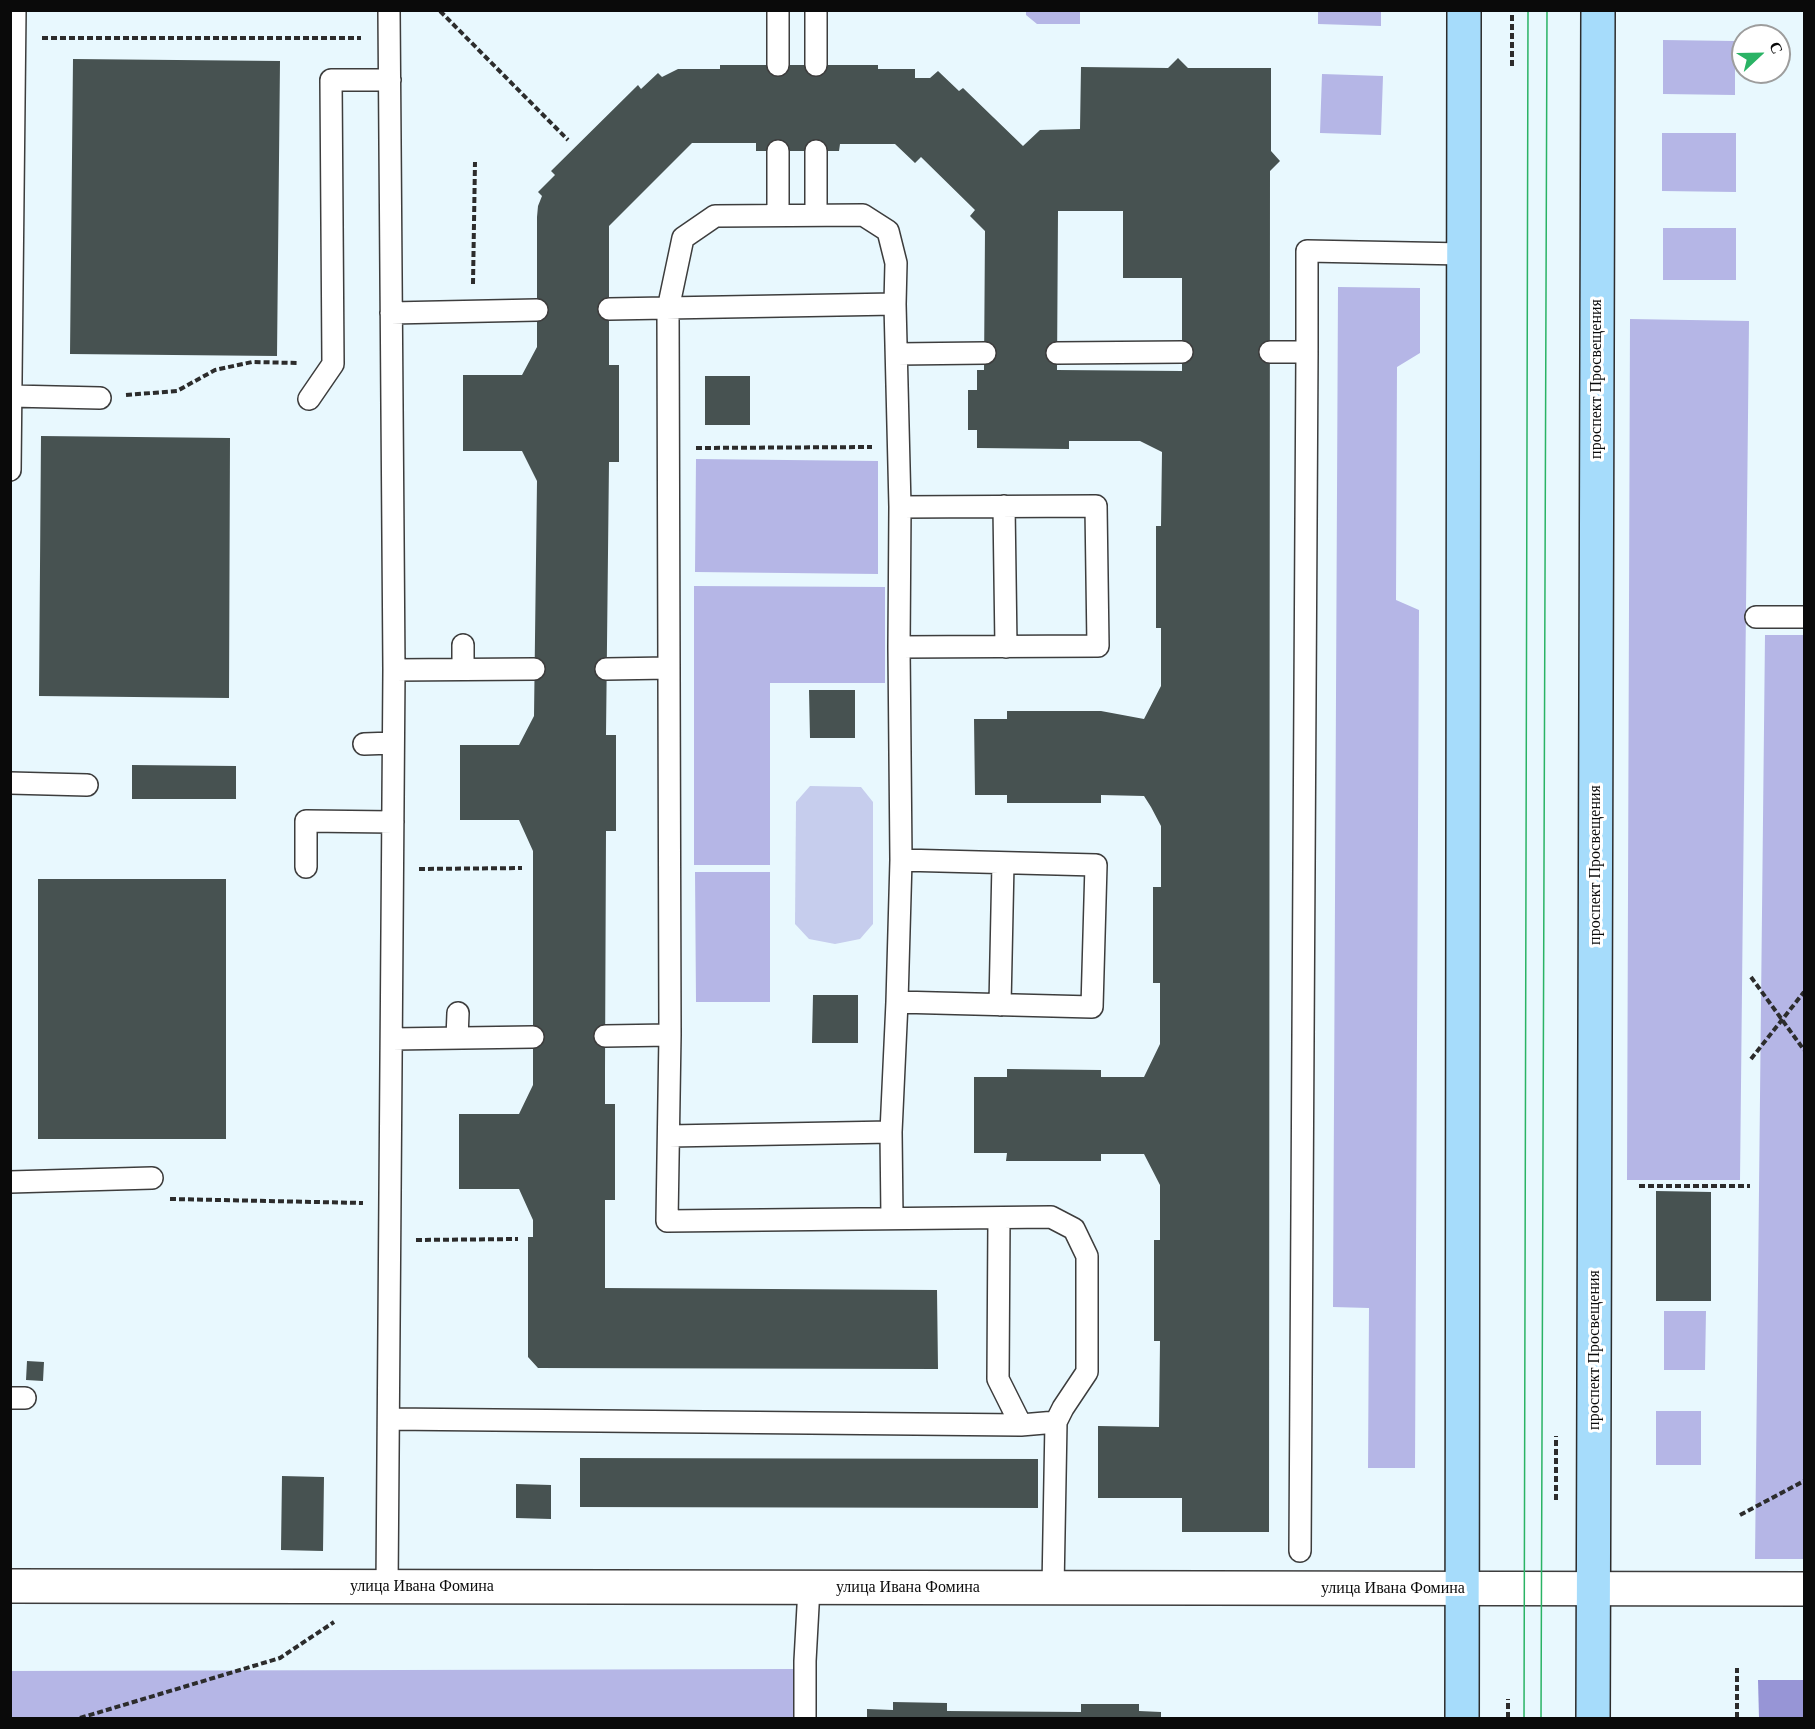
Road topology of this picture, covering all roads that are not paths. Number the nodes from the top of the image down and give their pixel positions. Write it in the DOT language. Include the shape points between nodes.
graph roads {
  1 [pos="15,10"];
  2 [pos="389,10"];
  3 [pos="778,10"];
  4 [pos="816,10"];
  5 [pos="1464,10"];
  6 [pos="1598,10"];
  7 [pos="778,65"];
  8 [pos="816,65"];
  9 [pos="390,80"];
  10 [pos="778,151"];
  11 [pos="816,151"];
  12 [pos="778,215"];
  13 [pos="816,215"];
  14 [pos="1464,254"];
  15 [pos="895,304"];
  16 [pos="609,309"];
  17 [pos="668,309"];
  18 [pos="537,310"];
  19 [pos="391,313"];
  20 [pos="1182,352"];
  21 [pos="1270,352"];
  22 [pos="1307,352"];
  23 [pos="985,353"];
  24 [pos="1057,353"];
  25 [pos="897,354"];
  26 [pos="11,396"];
  27 [pos="100,398"];
  28 [pos="309,399"];
  29 [pos="10,470"];
  30 [pos="1005,506"];
  31 [pos="900,507"];
  32 [pos="1756,617"];
  33 [pos="1804,617"];
  34 [pos="463,645"];
  35 [pos="1006,646"];
  36 [pos="898,647"];
  37 [pos="669,668"];
  38 [pos="463,669"];
  39 [pos="534,669"];
  40 [pos="606,669"];
  41 [pos="393,670"];
  42 [pos="393,743"];
  43 [pos="364,744"];
  44 [pos="10,783"];
  45 [pos="87,785"];
  46 [pos="393,822"];
  47 [pos="901,860"];
  48 [pos="1004,863"];
  49 [pos="306,867"];
  50 [pos="897,1002"];
  51 [pos="1000,1005"];
  52 [pos="458,1013"];
  53 [pos="670,1035"];
  54 [pos="605,1036"];
  55 [pos="533,1037"];
  56 [pos="457,1038"];
  57 [pos="392,1039"];
  58 [pos="891,1132"];
  59 [pos="669,1136"];
  60 [pos="152,1178"];
  61 [pos="10,1182"];
  62 [pos="892,1218"];
  63 [pos="999,1218"];
  64 [pos="389,1419"];
  65 [pos="1056,1422"];
  66 [pos="1021,1425"];
  67 [pos="1300,1551"];
  68 [pos="10,1586"];
  69 [pos="387,1587"];
  70 [pos="809,1588"];
  71 [pos="1053,1588"];
  72 [pos="1462,1589"];
  73 [pos="1594,1589"];
  74 [pos="1804,1589"];
  75 [pos="805,1719"];
  76 [pos="1462,1719"];
  77 [pos="1593,1719"];
  1 -- 26 [label="lane"];
  2 -- 9 [label="lane"];
  3 -- 7 [label="lane"];
  4 -- 8 [label="lane"];
  5 -- 14 [label="main road"];
  6 -- 73 [label="main road, проспект Просвещения"];
  9 -- 19 [label="lane"];
  9 -- 28 [label="lane" via="331,80 333,363"];
  10 -- 12 [label="lane"];
  11 -- 13 [label="lane"];
  12 -- 13 [label="lane"];
  12 -- 17 [label="lane" via="715,216 683,238"];
  13 -- 15 [label="lane" via="863,215 888,231 896,263"];
  14 -- 22 [label="lane" via="1306,251"];
  14 -- 72 [label="main road"];
  15 -- 17 [label="lane"];
  15 -- 25 [label="lane"];
  16 -- 17 [label="lane"];
  17 -- 37 [label="lane"];
  18 -- 19 [label="lane"];
  19 -- 41 [label="lane"];
  20 -- 24 [label="lane"];
  21 -- 22 [label="lane"];
  22 -- 67 [label="lane"];
  23 -- 25 [label="lane"];
  25 -- 31 [label="lane"];
  26 -- 27 [label="lane"];
  26 -- 29 [label="lane"];
  30 -- 31 [label="lane"];
  30 -- 35 [label="lane"];
  30 -- 35 [label="lane" via="1096,506 1098,646"];
  31 -- 36 [label="lane"];
  32 -- 33 [label="lane"];
  34 -- 38 [label="lane"];
  35 -- 36 [label="lane"];
  36 -- 47 [label="lane"];
  37 -- 40 [label="lane"];
  37 -- 53 [label="lane"];
  38 -- 39 [label="lane"];
  38 -- 41 [label="lane"];
  41 -- 42 [label="lane"];
  42 -- 43 [label="lane"];
  42 -- 46 [label="lane"];
  44 -- 45 [label="lane"];
  46 -- 49 [label="lane" via="306,821"];
  46 -- 57 [label="lane"];
  47 -- 48 [label="lane"];
  47 -- 50 [label="lane"];
  48 -- 51 [label="lane"];
  48 -- 51 [label="lane" via="1096,866 1092,1007"];
  50 -- 51 [label="lane"];
  50 -- 58 [label="lane"];
  52 -- 56 [label="lane"];
  53 -- 54 [label="lane"];
  53 -- 59 [label="lane"];
  55 -- 56 [label="lane"];
  56 -- 57 [label="lane"];
  57 -- 64 [label="lane"];
  58 -- 59 [label="lane"];
  58 -- 62 [label="lane"];
  59 -- 62 [label="lane" via="667,1221"];
  60 -- 61 [label="lane"];
  62 -- 63 [label="lane"];
  63 -- 65 [label="lane" via="1052,1217 1074,1228 1087,1256 1087,1372"];
  63 -- 66 [label="lane" via="998,1379"];
  64 -- 66 [label="lane"];
  64 -- 69 [label="lane"];
  65 -- 66 [label="lane"];
  65 -- 71 [label="lane"];
  68 -- 69 [label="street, улица Ивана Фомина"];
  69 -- 70 [label="street, улица Ивана Фомина"];
  70 -- 71 [label="street, улица Ивана Фомина"];
  70 -- 75 [label="lane"];
  71 -- 72 [label="street, улица Ивана Фомина"];
  72 -- 73 [label="street, улица Ивана Фомина"];
  72 -- 76 [label="main road"];
  73 -- 74 [label="street, улица Ивана Фомина"];
  73 -- 77 [label="main road, проспект Просвещения"];
}
